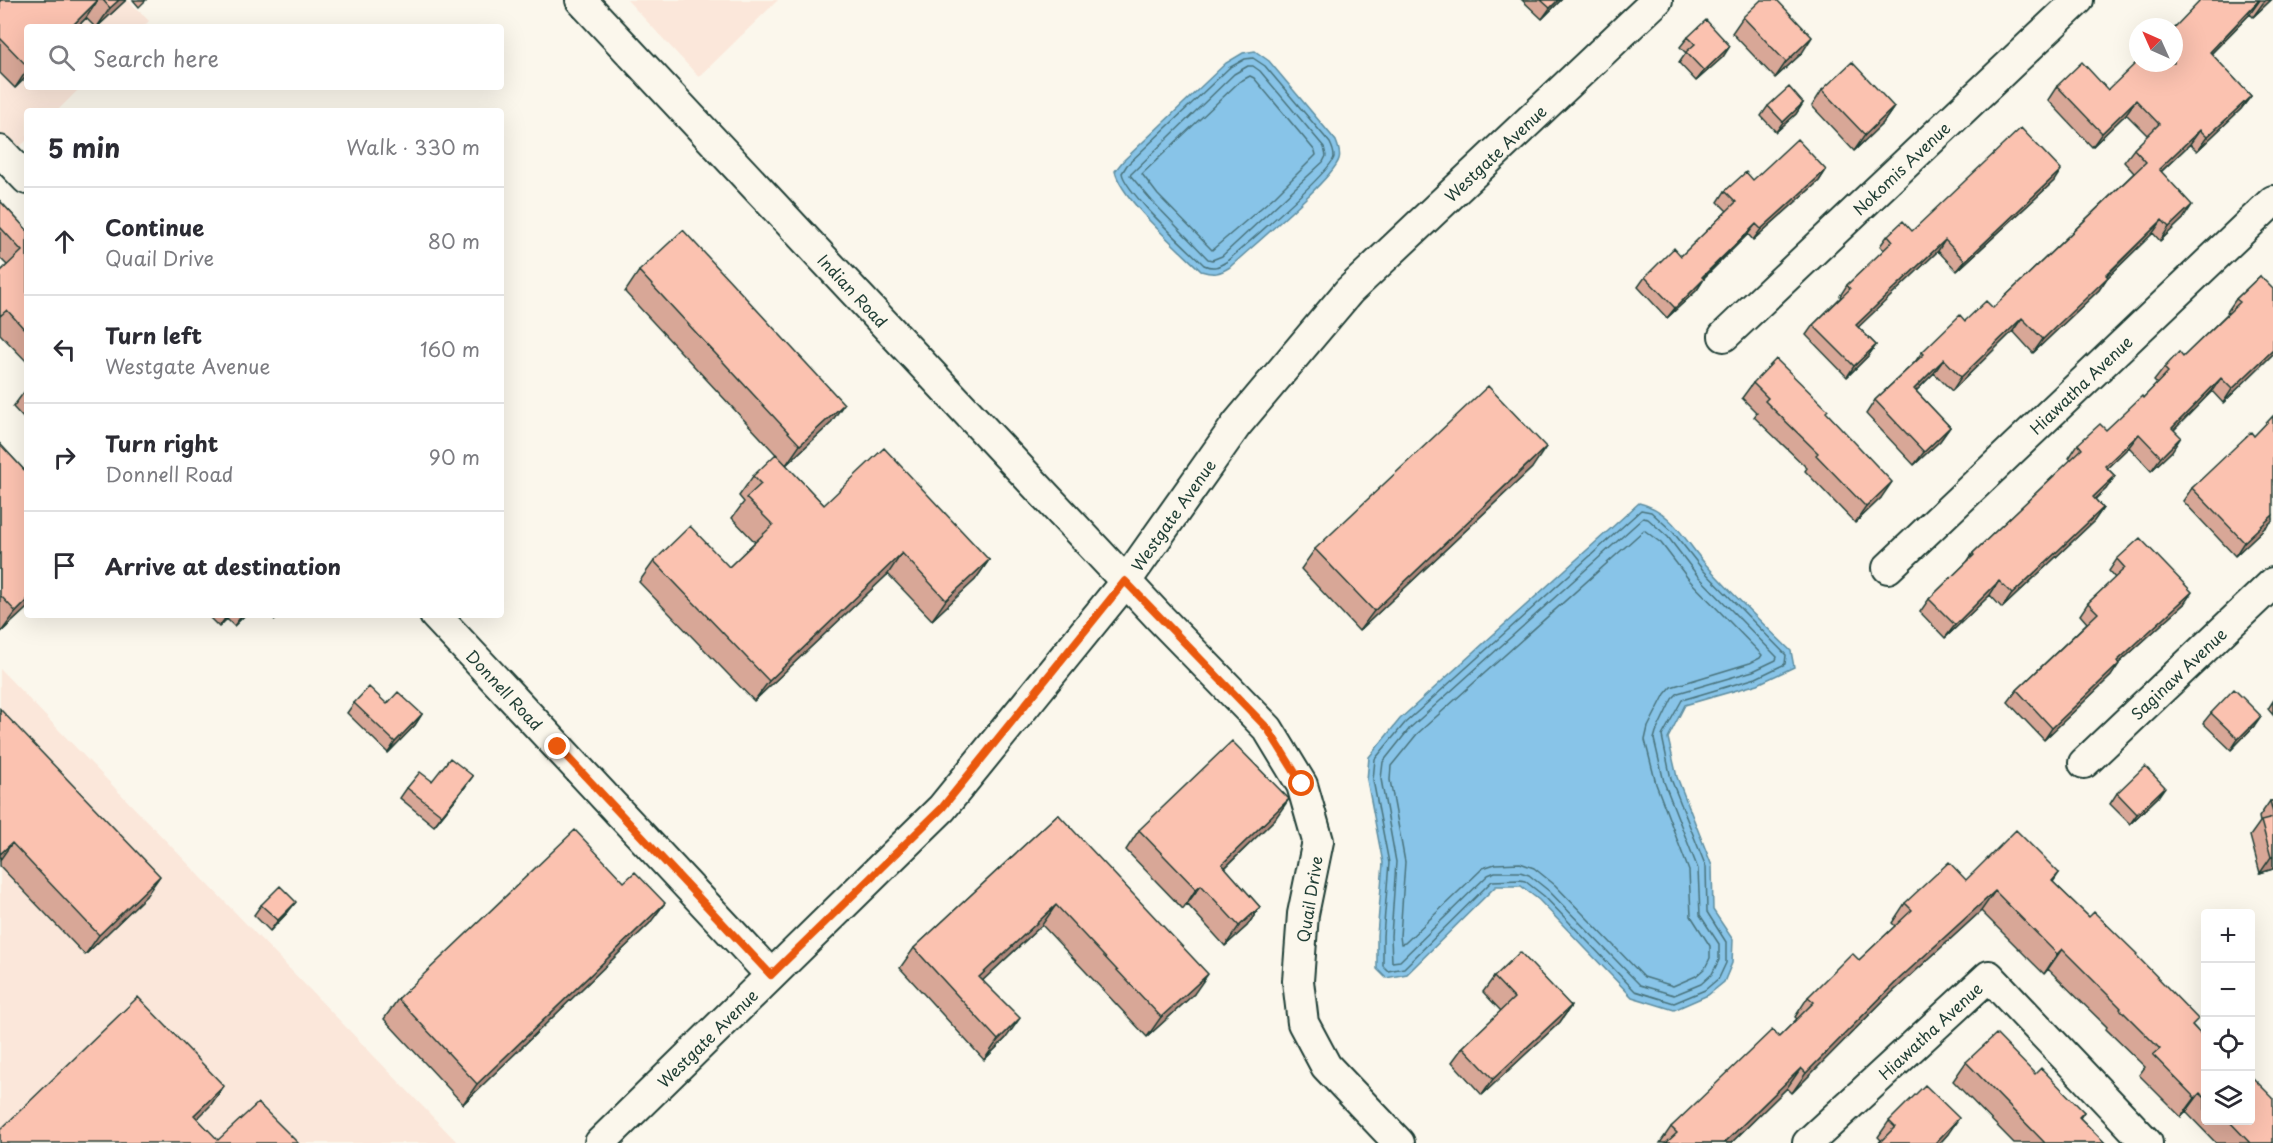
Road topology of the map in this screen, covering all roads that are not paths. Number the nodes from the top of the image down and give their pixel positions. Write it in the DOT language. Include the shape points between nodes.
graph roads {
  1 [pos="580,0"];
  2 [pos="1657,0"];
  3 [pos="2078,0"];
  4 [pos="0,151"];
  5 [pos="24,176"];
  6 [pos="2273,201"];
  7 [pos="1724,336"];
  8 [pos="1888,568"];
  9 [pos="1125,581"];
  10 [pos="2273,583"];
  11 [pos="438,618"];
  12 [pos="2084,763"];
  13 [pos="771,975"];
  14 [pos="600,1143"];
  15 [pos="1399,1143"];
  16 [pos="1808,1143"];
  17 [pos="2147,1143"];
  1 -- 9 [label="street, Indian Road"];
  2 -- 9 [label="street, Westgate Avenue" via="1349,291 1237,424"];
  3 -- 7 [label="street, Nokomis Avenue"];
  4 -- 5 [label="street"];
  6 -- 8 [label="street, Hiawatha Avenue"];
  9 -- 13 [label="street, Westgate Avenue" via="942,808"];
  9 -- 15 [label="street, Quail Drive" via="1268,729 1302,784 1318,841 1303,914 1298,981 1304,1023 1326,1066"];
  10 -- 12 [label="street, Saginaw Avenue"];
  11 -- 13 [label="street, Donnell Road"];
  13 -- 14 [label="street, Westgate Avenue"];
  16 -- 17 [label="street, Hiawatha Avenue" via="1989,976"];
}
